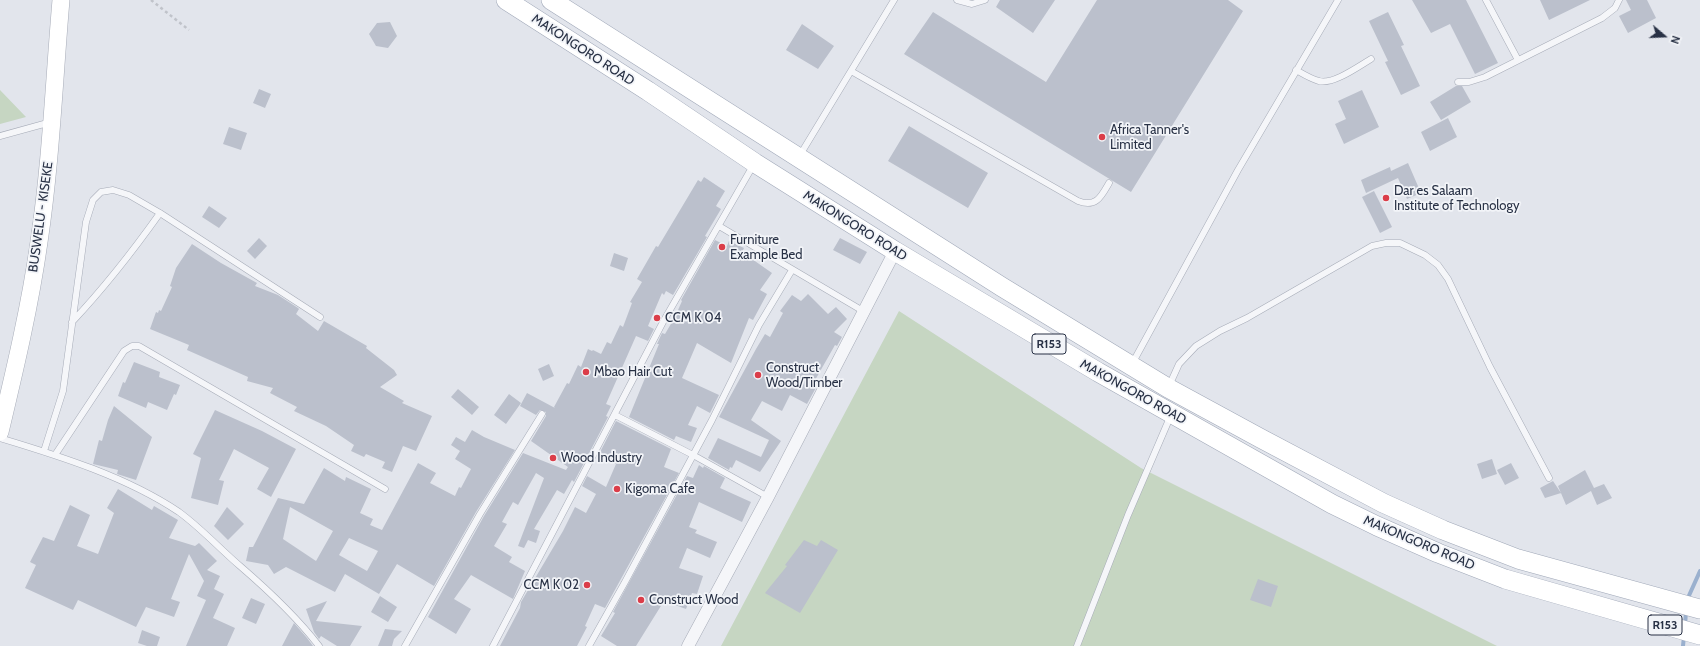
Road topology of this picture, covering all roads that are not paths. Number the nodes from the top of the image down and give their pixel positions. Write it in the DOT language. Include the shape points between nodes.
graph roads {
  1 [pos="61,0"];
  2 [pos="506,0"];
  3 [pos="550,0"];
  4 [pos="894,0"];
  5 [pos="957,0"];
  6 [pos="985,0"];
  7 [pos="1338,0"];
  8 [pos="1486,0"];
  9 [pos="1619,0"];
  10 [pos="1371,59"];
  11 [pos="1518,60"];
  12 [pos="1296,70"];
  13 [pos="851,71"];
  14 [pos="1458,82"];
  15 [pos="52,122"];
  16 [pos="0,136"];
  17 [pos="799,158"];
  18 [pos="754,163"];
  19 [pos="1109,183"];
  20 [pos="160,213"];
  21 [pos="719,226"];
  22 [pos="895,251"];
  23 [pos="792,270"];
  24 [pos="863,311"];
  25 [pos="320,317"];
  26 [pos="72,322"];
  27 [pos="1131,365"];
  28 [pos="1168,388"];
  29 [pos="1172,413"];
  30 [pos="542,414"];
  31 [pos="615,415"];
  32 [pos="0,432"];
  33 [pos="0,438"];
  34 [pos="44,451"];
  35 [pos="54,455"];
  36 [pos="693,455"];
  37 [pos="1549,478"];
  38 [pos="385,489"];
  39 [pos="768,497"];
  40 [pos="1700,610"];
  41 [pos="1700,635"];
  42 [pos="319,646"];
  43 [pos="405,646"];
  44 [pos="493,646"];
  45 [pos="589,646"];
  46 [pos="688,646"];
  47 [pos="1077,646"];
  1 -- 15 [label="main road, BUSWELU - KISEKE"];
  2 -- 18 [label="main road, MAKONGORO ROAD / R153"];
  3 -- 17 [label="main road, MAKONGORO ROAD / R153"];
  4 -- 13 [label="lane"];
  5 -- 6 [label="lane" via="972,4"];
  7 -- 12 [label="lane"];
  8 -- 11 [label="lane"];
  9 -- 11 [label="lane" via="1615,8 1602,18"];
  10 -- 12 [label="lane" via="1326,82 1320,82"];
  11 -- 14 [label="lane" via="1476,80"];
  12 -- 27 [label="lane" via="1234,176"];
  13 -- 17 [label="lane"];
  13 -- 19 [label="lane" via="1078,201 1094,203"];
  15 -- 16 [label="lane"];
  15 -- 32 [label="main road, BUSWELU - KISEKE" via="39,243 28,307"];
  17 -- 27 [label="main road, MAKONGORO ROAD / R153" via="989,280"];
  18 -- 21 [label="lane"];
  18 -- 22 [label="main road, MAKONGORO ROAD / R153"];
  20 -- 25 [label="lane"];
  20 -- 26 [label="lane" via="98,295"];
  20 -- 26 [label="lane" via="129,195 113,190 104,190 93,200 86,222"];
  21 -- 23 [label="lane"];
  21 -- 31 [label="lane" via="663,322"];
  22 -- 24 [label="street"];
  22 -- 29 [label="main road, MAKONGORO ROAD / R153"];
  23 -- 24 [label="lane"];
  23 -- 36 [label="lane" via="759,325"];
  24 -- 39 [label="street"];
  26 -- 34 [label="lane" via="63,391"];
  27 -- 28 [label="main road, MAKONGORO ROAD / R153"];
  28 -- 37 [label="lane" via="1180,364 1196,346 1372,246 1400,243 1425,255 1438,265 1448,279 1490,367"];
  28 -- 40 [label="main road, MAKONGORO ROAD / R153" via="1384,503 1443,530 1518,559"];
  29 -- 41 [label="main road, MAKONGORO ROAD / R153" via="1332,504 1438,553 1505,579"];
  29 -- 47 [label="lane" via="1125,522"];
  30 -- 43 [label="lane" via="480,514"];
  31 -- 36 [label="lane"];
  31 -- 44 [label="lane"];
  33 -- 34 [label="lane"];
  34 -- 35 [label="lane"];
  35 -- 38 [label="lane" via="124,351 132,346 139,346"];
  35 -- 42 [label="lane" via="146,493 179,513 286,607"];
  36 -- 39 [label="lane"];
  36 -- 45 [label="lane"];
  39 -- 46 [label="street"];
}
